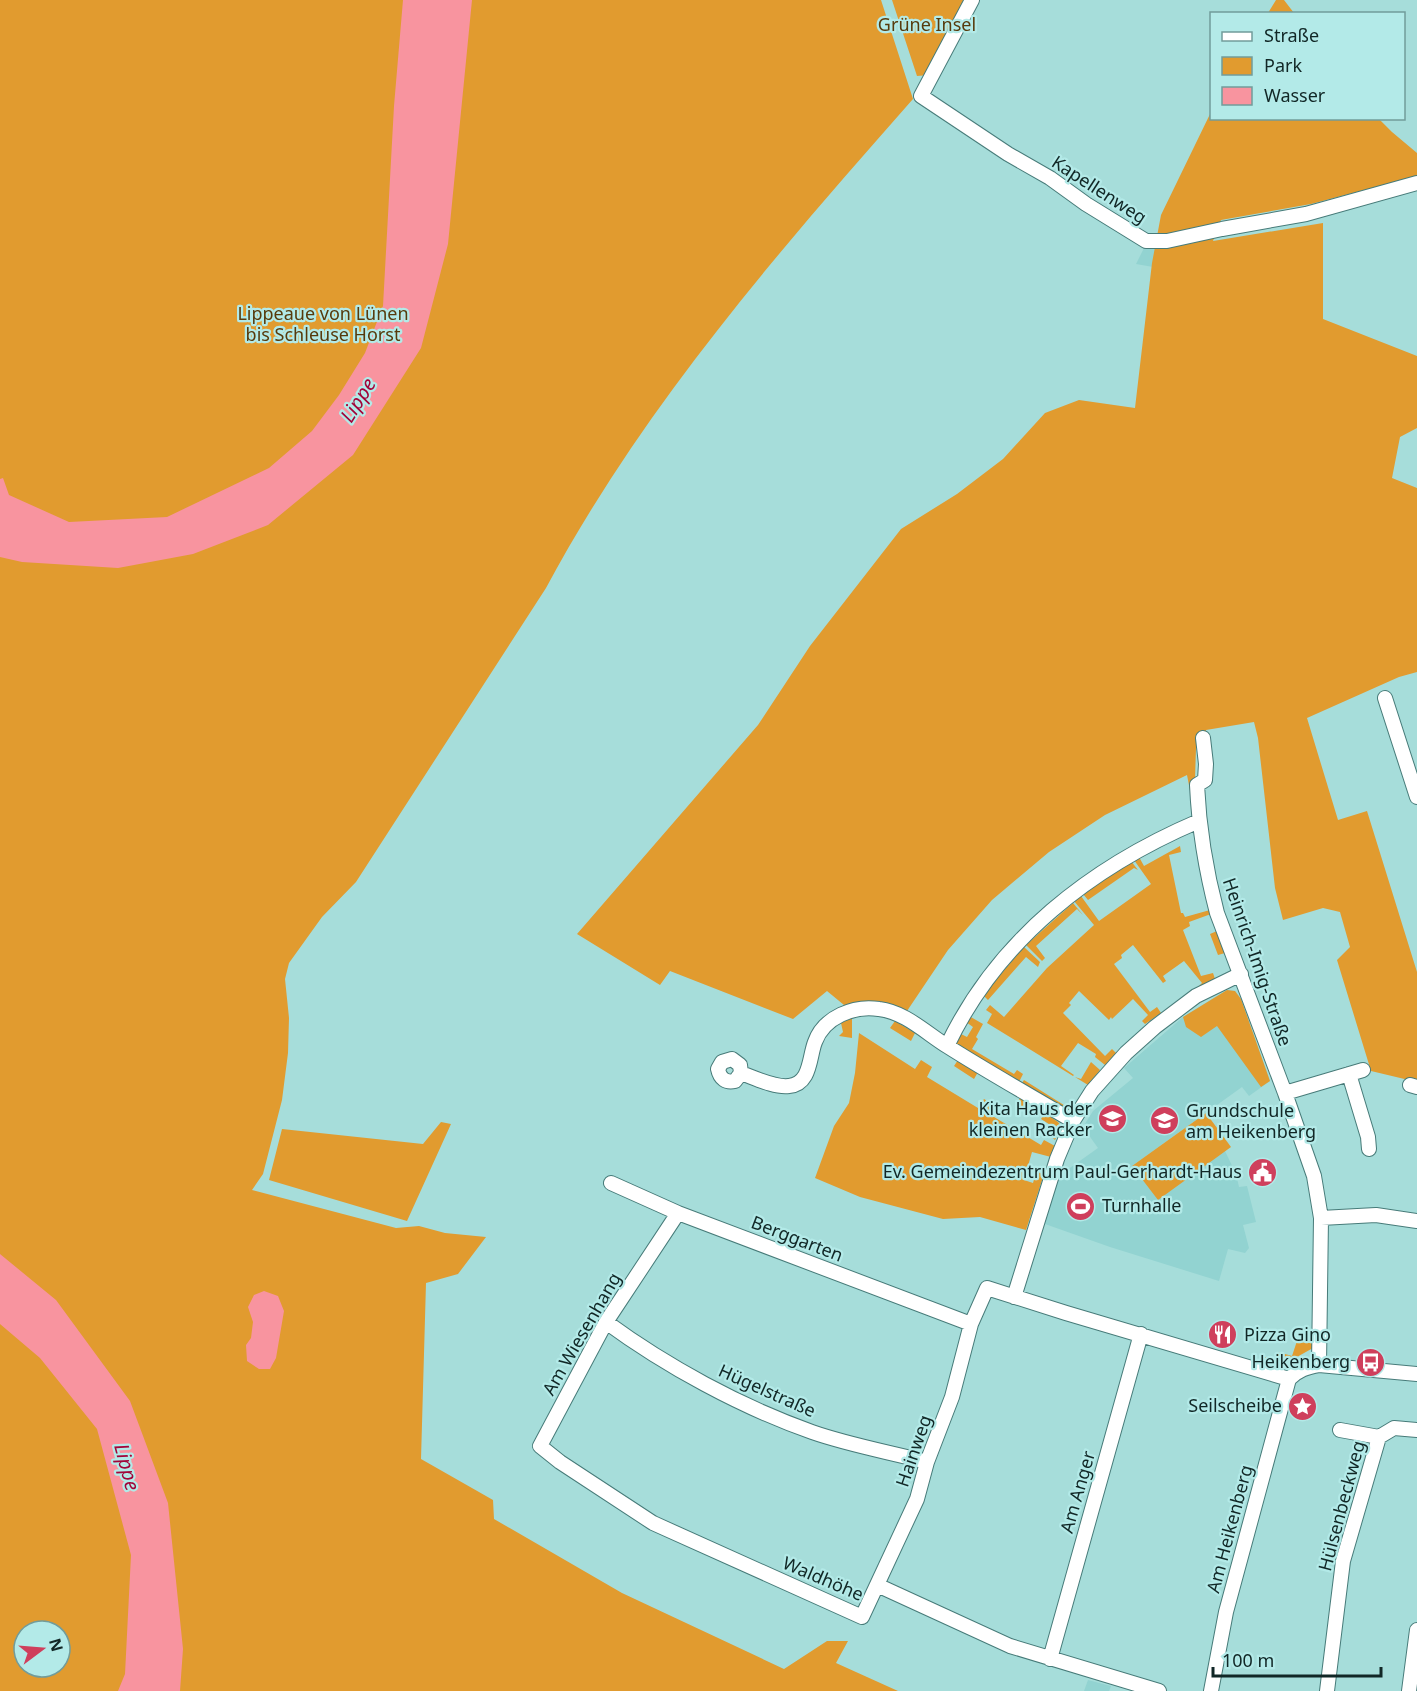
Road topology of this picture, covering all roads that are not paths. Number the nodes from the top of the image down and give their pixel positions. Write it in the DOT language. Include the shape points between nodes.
graph roads {
  1 [pos="972,0"];
  2 [pos="1417,183"];
  3 [pos="1386,698"];
  4 [pos="1203,738"];
  5 [pos="1417,797"];
  6 [pos="1198,821"];
  7 [pos="1241,974"];
  8 [pos="947,1046"];
  9 [pos="741,1073"];
  10 [pos="1285,1093"];
  11 [pos="1073,1121"];
  12 [pos="1369,1149"];
  13 [pos="611,1183"];
  14 [pos="678,1213"];
  15 [pos="1321,1218"];
  16 [pos="1417,1221"];
  17 [pos="1014,1298"];
  18 [pos="606,1322"];
  19 [pos="971,1324"];
  20 [pos="1141,1335"];
  21 [pos="1319,1365"];
  22 [pos="1417,1374"];
  23 [pos="1290,1379"];
  24 [pos="1340,1430"];
  25 [pos="1417,1430"];
  26 [pos="1379,1437"];
  27 [pos="540,1446"];
  28 [pos="927,1462"];
  29 [pos="877,1585"];
  30 [pos="1417,1630"];
  31 [pos="1050,1659"];
  32 [pos="1159,1691"];
  33 [pos="1210,1691"];
  34 [pos="1328,1691"];
  35 [pos="1408,1691"];
  1 -- 2 [label="street, Kapellenweg" via="921,96 1146,241 1167,241 1306,214"];
  3 -- 5 [label="street"];
  4 -- 6 [label="street, Heinrich-Imig-Straße" via="1206,764 1205,780 1197,785"];
  6 -- 7 [label="street, Heinrich-Imig-Straße" via="1213,896"];
  6 -- 8 [label="street" via="1124,857 1028,931 978,990"];
  7 -- 10 [label="street, Heinrich-Imig-Straße"];
  7 -- 11 [label="street" via="1196,996 1155,1027 1108,1072"];
  8 -- 9 [label="street" via="905,1018 879,1009 855,1010 827,1024 815,1042 805,1076 795,1085 782,1086"];
  8 -- 11 [label="street"];
  10 -- 12 [label="street" via="1356,1072"];
  10 -- 15 [label="street, Heinrich-Imig-Straße" via="1314,1176"];
  11 -- 17 [label="street" via="1057,1159"];
  13 -- 14 [label="street, Berggarten"];
  14 -- 18 [label="street, Am Wiesenhang"];
  14 -- 19 [label="street, Berggarten"];
  15 -- 16 [label="street" via="1376,1215"];
  15 -- 21 [label="street, Heinrich-Imig-Straße"];
  17 -- 19 [label="street, Hainweg" via="987,1288"];
  17 -- 20 [label="street"];
  18 -- 27 [label="street, Am Wiesenhang"];
  18 -- 28 [label="street, Hügelstraße" via="679,1370 745,1404 812,1432"];
  19 -- 28 [label="street, Hainweg" via="952,1397"];
  20 -- 23 [label="street"];
  20 -- 31 [label="street, Am Anger"];
  21 -- 22 [label="street"];
  21 -- 23 [label="street" via="1297,1371"];
  23 -- 33 [label="street, Am Heikenberg" via="1226,1612"];
  24 -- 26 [label="street, Hülsenbeckweg"];
  25 -- 26 [label="street, Hülsenbeckweg" via="1394,1428"];
  26 -- 34 [label="street, Hülsenbeckweg" via="1343,1561"];
  27 -- 29 [label="street, Waldhöhe" via="654,1523 862,1617"];
  28 -- 29 [label="street, Hainweg" via="917,1499"];
  29 -- 31 [label="street, Waldhöhe" via="989,1638"];
  30 -- 35 [label="street"];
  31 -- 32 [label="street, Waldhöhe"];
}
